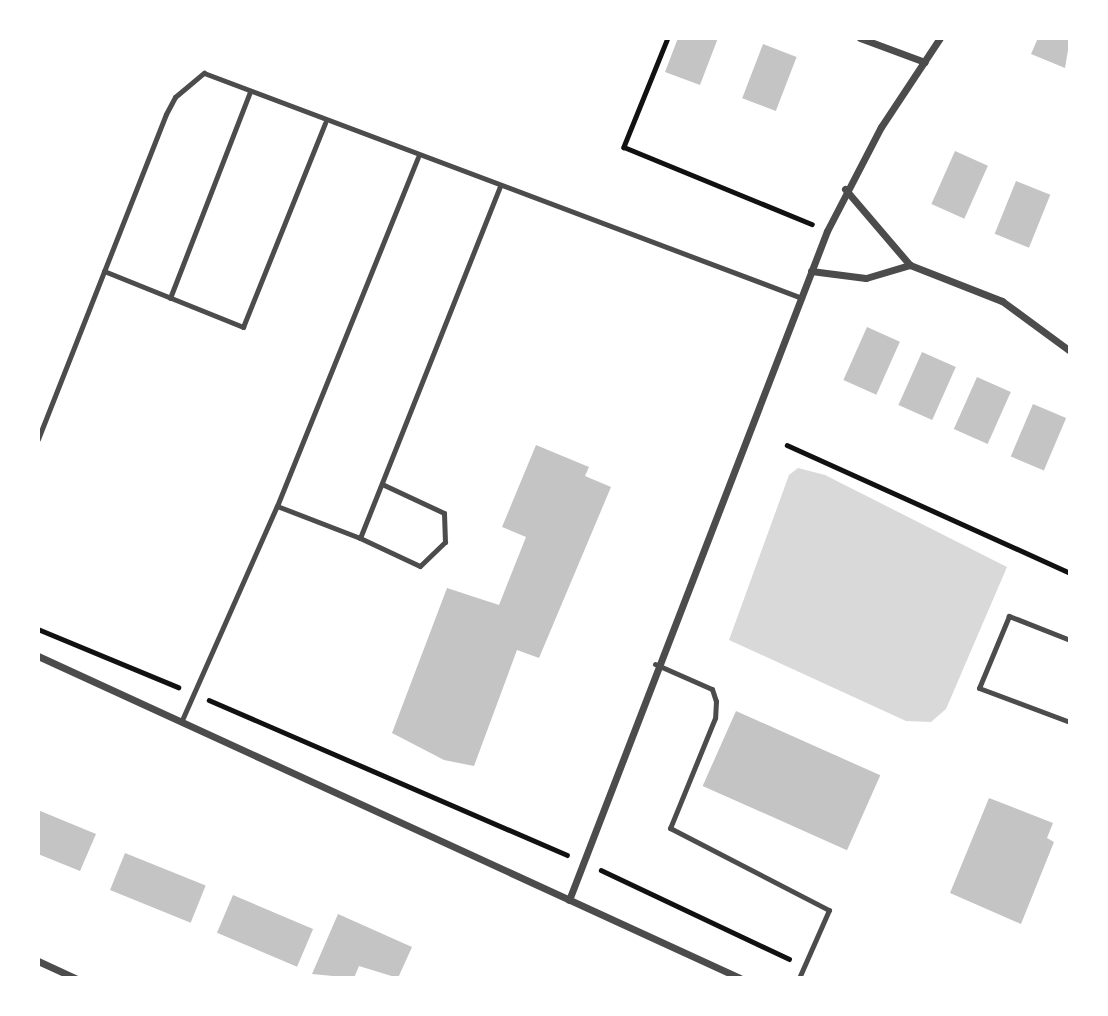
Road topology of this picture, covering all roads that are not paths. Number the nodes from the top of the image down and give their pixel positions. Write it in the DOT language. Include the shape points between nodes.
graph roads {
  1 [pos="860,38"];
  2 [pos="940,38"];
  3 [pos="925,62"];
  4 [pos="250,92"];
  5 [pos="325,123"];
  6 [pos="418,157"];
  7 [pos="500,186"];
  8 [pos="845,189"];
  9 [pos="910,265"];
  10 [pos="104,271"];
  11 [pos="811,271"];
  12 [pos="170,298"];
  13 [pos="802,298"];
  14 [pos="1069,351"];
  15 [pos="38,439"];
  16 [pos="382,484"];
  17 [pos="276,506"];
  18 [pos="360,538"];
  19 [pos="1069,640"];
  20 [pos="38,656"];
  21 [pos="655,664"];
  22 [pos="182,720"];
  23 [pos="1069,722"];
  24 [pos="569,900"];
  25 [pos="38,961"];
  26 [pos="75,978"];
  27 [pos="740,978"];
  28 [pos="799,978"];
  1 -- 3 [label="street"];
  2 -- 3 [label="street"];
  3 -- 8 [label="street"];
  4 -- 5 [label="lane"];
  4 -- 10 [label="lane" via="204,73 175,97"];
  4 -- 12 [label="lane"];
  5 -- 6 [label="lane"];
  5 -- 12 [label="lane" via="243,327"];
  6 -- 7 [label="lane"];
  6 -- 17 [label="lane"];
  7 -- 13 [label="lane"];
  7 -- 16 [label="lane"];
  8 -- 9 [label="street"];
  8 -- 11 [label="street"];
  9 -- 11 [label="street" via="866,278"];
  9 -- 14 [label="street" via="1002,301"];
  10 -- 12 [label="lane"];
  10 -- 15 [label="lane"];
  11 -- 13 [label="street"];
  13 -- 21 [label="street"];
  16 -- 18 [label="lane"];
  16 -- 18 [label="lane" via="444,513 445,542 420,566"];
  17 -- 18 [label="lane"];
  17 -- 22 [label="lane"];
  19 -- 23 [label="lane" via="1009,616 979,688"];
  20 -- 22 [label="street"];
  21 -- 24 [label="street"];
  21 -- 28 [label="lane" via="712,690 716,701 715,718 670,828 829,910"];
  22 -- 24 [label="street"];
  24 -- 27 [label="street"];
  25 -- 26 [label="street"];
}
